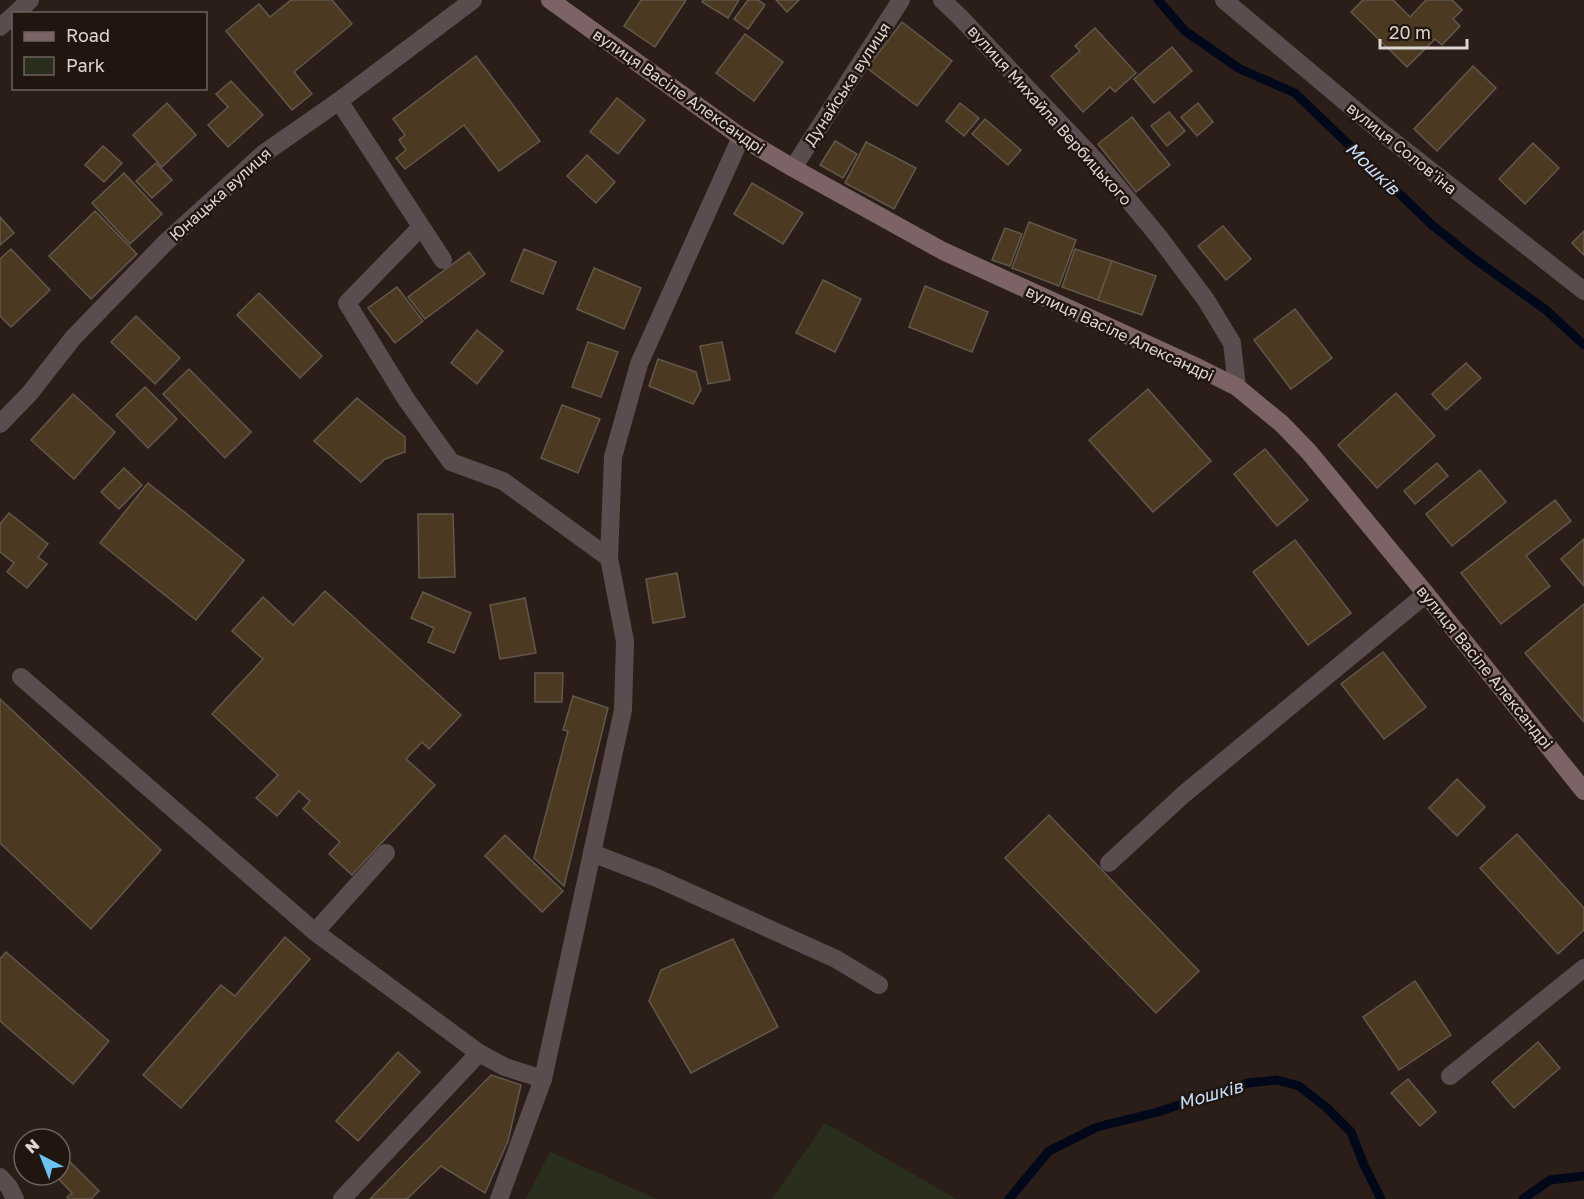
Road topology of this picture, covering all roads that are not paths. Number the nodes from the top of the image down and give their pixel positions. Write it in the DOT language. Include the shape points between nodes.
graph roads {
  1 [pos="30,0"];
  2 [pos="473,0"];
  3 [pos="550,0"];
  4 [pos="901,0"];
  5 [pos="942,0"];
  6 [pos="1224,0"];
  7 [pos="16,12"];
  8 [pos="12,16"];
  9 [pos="0,27"];
  10 [pos="339,101"];
  11 [pos="741,137"];
  12 [pos="793,168"];
  13 [pos="422,227"];
  14 [pos="443,260"];
  15 [pos="1584,291"];
  16 [pos="1237,387"];
  17 [pos="0,424"];
  18 [pos="609,558"];
  19 [pos="1426,594"];
  20 [pos="21,677"];
  21 [pos="1584,791"];
  22 [pos="386,853"];
  23 [pos="592,853"];
  24 [pos="1109,863"];
  25 [pos="315,932"];
  26 [pos="1584,968"];
  27 [pos="879,985"];
  28 [pos="479,1053"];
  29 [pos="1450,1076"];
  30 [pos="543,1079"];
  31 [pos="0,1177"];
  32 [pos="15,1199"];
  33 [pos="342,1199"];
  34 [pos="500,1199"];
  1 -- 7 [label="street"];
  2 -- 10 [label="street, Юнацька вулиця"];
  3 -- 11 [label="main road, вулиця Васіле Александрі"];
  4 -- 12 [label="street, Дунайська вулиця"];
  5 -- 16 [label="street, вулиця Михайла Вербицького" via="1096,161 1166,246 1232,343"];
  6 -- 15 [label="street, вулиця Солов'їна" via="1379,130"];
  8 -- 9 [label="street"];
  10 -- 13 [label="street"];
  10 -- 17 [label="street, Юнацька вулиця" via="263,154 165,243 73,338"];
  11 -- 12 [label="main road, вулиця Васіле Александрі"];
  11 -- 18 [label="street" via="639,364 613,457"];
  12 -- 16 [label="main road, вулиця Васіле Александрі" via="943,251"];
  13 -- 14 [label="street"];
  13 -- 18 [label="street" via="347,303 406,399 452,462 503,481"];
  16 -- 19 [label="main road, вулиця Васіле Александрі" via="1309,452"];
  18 -- 23 [label="street" via="625,641 623,710"];
  19 -- 21 [label="main road, вулиця Васіле Александрі"];
  19 -- 24 [label="street" via="1193,786"];
  20 -- 25 [label="street"];
  22 -- 25 [label="street"];
  23 -- 27 [label="street" via="836,959"];
  23 -- 30 [label="street"];
  25 -- 28 [label="street"];
  26 -- 29 [label="street"];
  28 -- 30 [label="street" via="505,1067"];
  28 -- 33 [label="street"];
  30 -- 34 [label="street"];
  31 -- 32 [label="street"];
}
